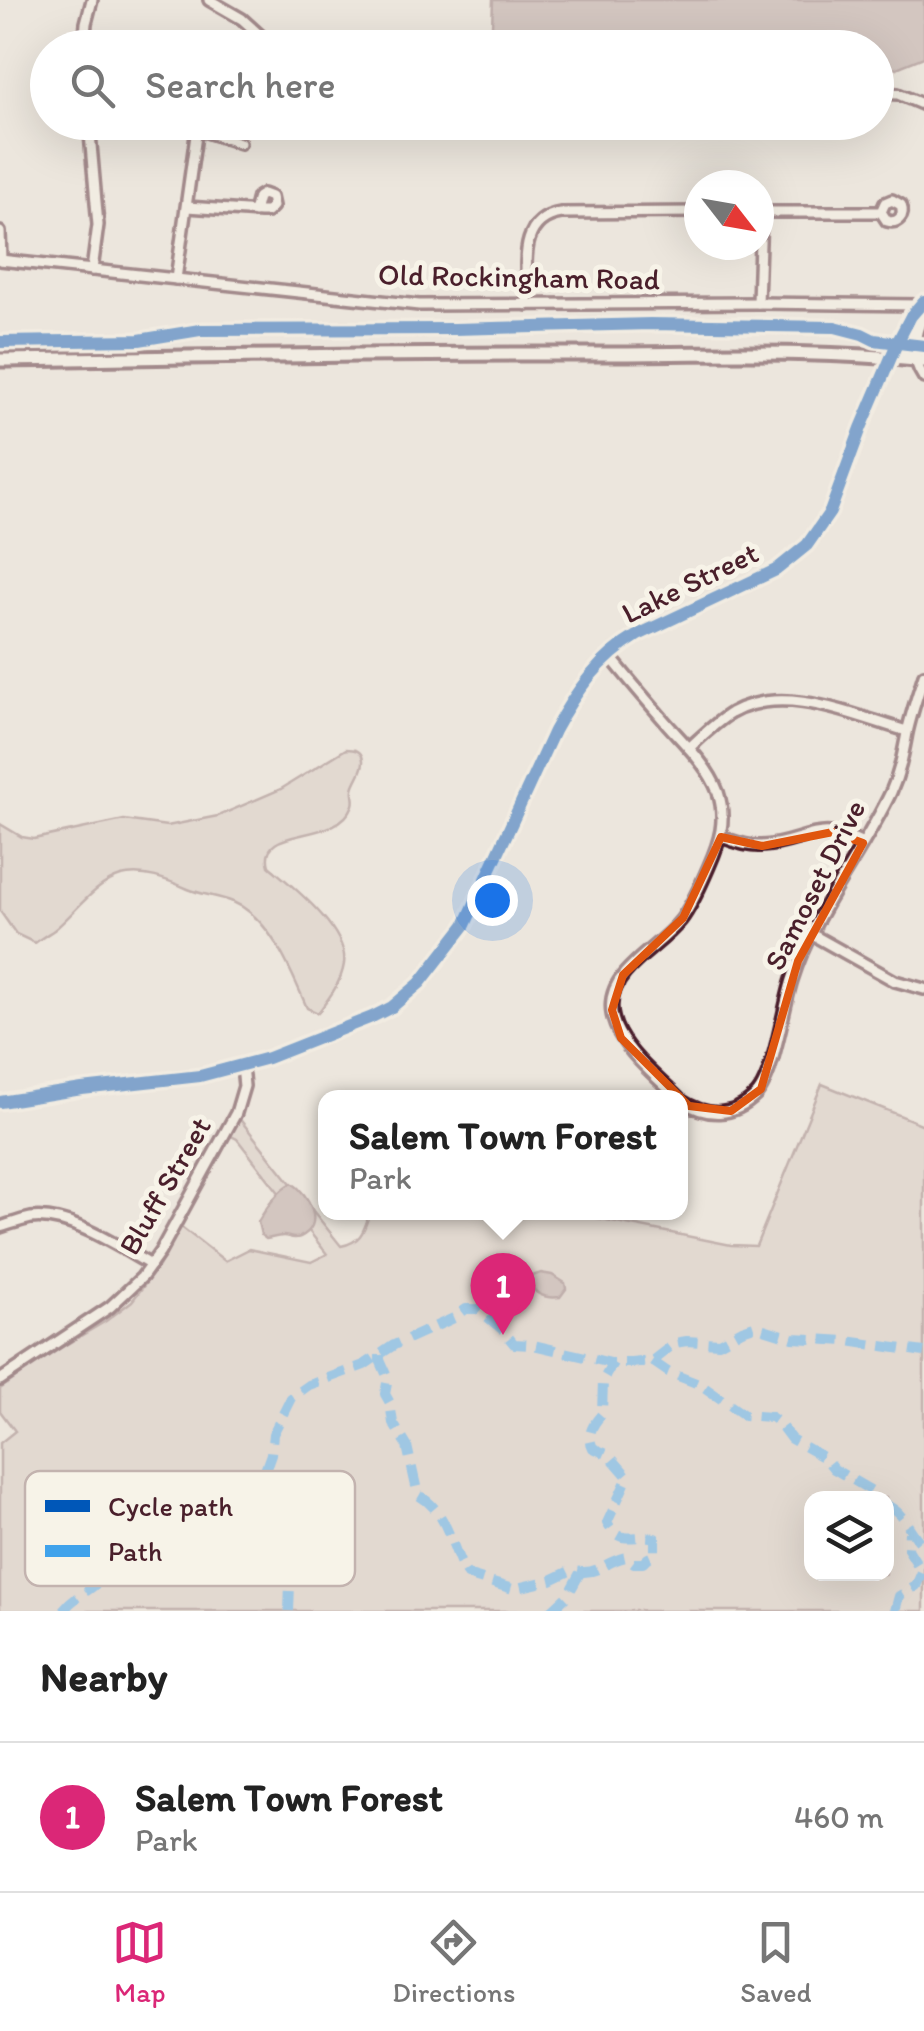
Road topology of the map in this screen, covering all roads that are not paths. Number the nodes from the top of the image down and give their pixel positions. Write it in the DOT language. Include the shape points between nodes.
graph roads {
  1 [pos="92,0"];
  2 [pos="209,0"];
  3 [pos="85,30"];
  4 [pos="254,30"];
  5 [pos="894,94"];
  6 [pos="924,106"];
  7 [pos="91,140"];
  8 [pos="193,140"];
  9 [pos="232,140"];
  10 [pos="240,143"];
  11 [pos="186,207"];
  12 [pos="254,212"];
  13 [pos="684,212"];
  14 [pos="774,212"];
  15 [pos="881,212"];
  16 [pos="0,232"];
  17 [pos="0,260"];
  18 [pos="759,260"];
  19 [pos="92,270"];
  20 [pos="176,279"];
  21 [pos="758,303"];
  22 [pos="528,305"];
  23 [pos="922,306"];
  24 [pos="908,359"];
  25 [pos="0,360"];
  26 [pos="924,378"];
  27 [pos="608,655"];
  28 [pos="924,675"];
  29 [pos="907,731"];
  30 [pos="689,748"];
  31 [pos="721,837"];
  32 [pos="862,843"];
  33 [pos="811,934"];
  34 [pos="924,988"];
  35 [pos="242,1066"];
  36 [pos="670,1090"];
  37 [pos="0,1102"];
  38 [pos="688,1103"];
  39 [pos="0,1227"];
  40 [pos="151,1265"];
  41 [pos="0,1380"];
  1 -- 3 [label="street"];
  2 -- 4 [label="street"];
  5 -- 6 [label="street"];
  7 -- 19 [label="street" via="98,225"];
  8 -- 11 [label="street"];
  9 -- 10 [label="street"];
  11 -- 12 [label="street"];
  11 -- 20 [label="street"];
  13 -- 22 [label="street" via="548,216 530,236"];
  14 -- 15 [label="street"];
  16 -- 17 [label="street"];
  17 -- 19 [label="street, Old Rockingham Road"];
  18 -- 21 [label="street"];
  19 -- 20 [label="street, Old Rockingham Road"];
  20 -- 22 [label="street, Old Rockingham Road" via="406,304"];
  21 -- 22 [label="street, Old Rockingham Road"];
  21 -- 23 [label="street, Old Rockingham Road"];
  23 -- 24 [label="street"];
  23 -- 24 [label="street" via="896,344"];
  24 -- 25 [label="main road" via="530,354"];
  24 -- 26 [label="street"];
  24 -- 27 [label="street, Lake Street" via="860,428 830,512 808,545 776,570"];
  27 -- 30 [label="street"];
  27 -- 35 [label="street, Lake Street" via="554,731 466,924 420,983 372,1018"];
  28 -- 29 [label="street, Samoset Drive"];
  29 -- 30 [label="street" via="780,699 734,711"];
  29 -- 32 [label="street, Samoset Drive" via="898,775"];
  30 -- 31 [label="street" via="717,790"];
  31 -- 32 [label="street" via="762,846 833,832"];
  31 -- 36 [label="street, Samoset Drive" via="682,918 623,975 614,995 620,1038"];
  32 -- 33 [label="street, Samoset Drive"];
  33 -- 34 [label="street"];
  33 -- 38 [label="street, Samoset Drive" via="761,1089 718,1114"];
  35 -- 37 [label="street, Lake Street"];
  35 -- 40 [label="street, Bluff Street" via="236,1114"];
  39 -- 40 [label="street" via="32,1218 61,1221"];
  40 -- 41 [label="street, Bluff Street" via="110,1307"];
}
